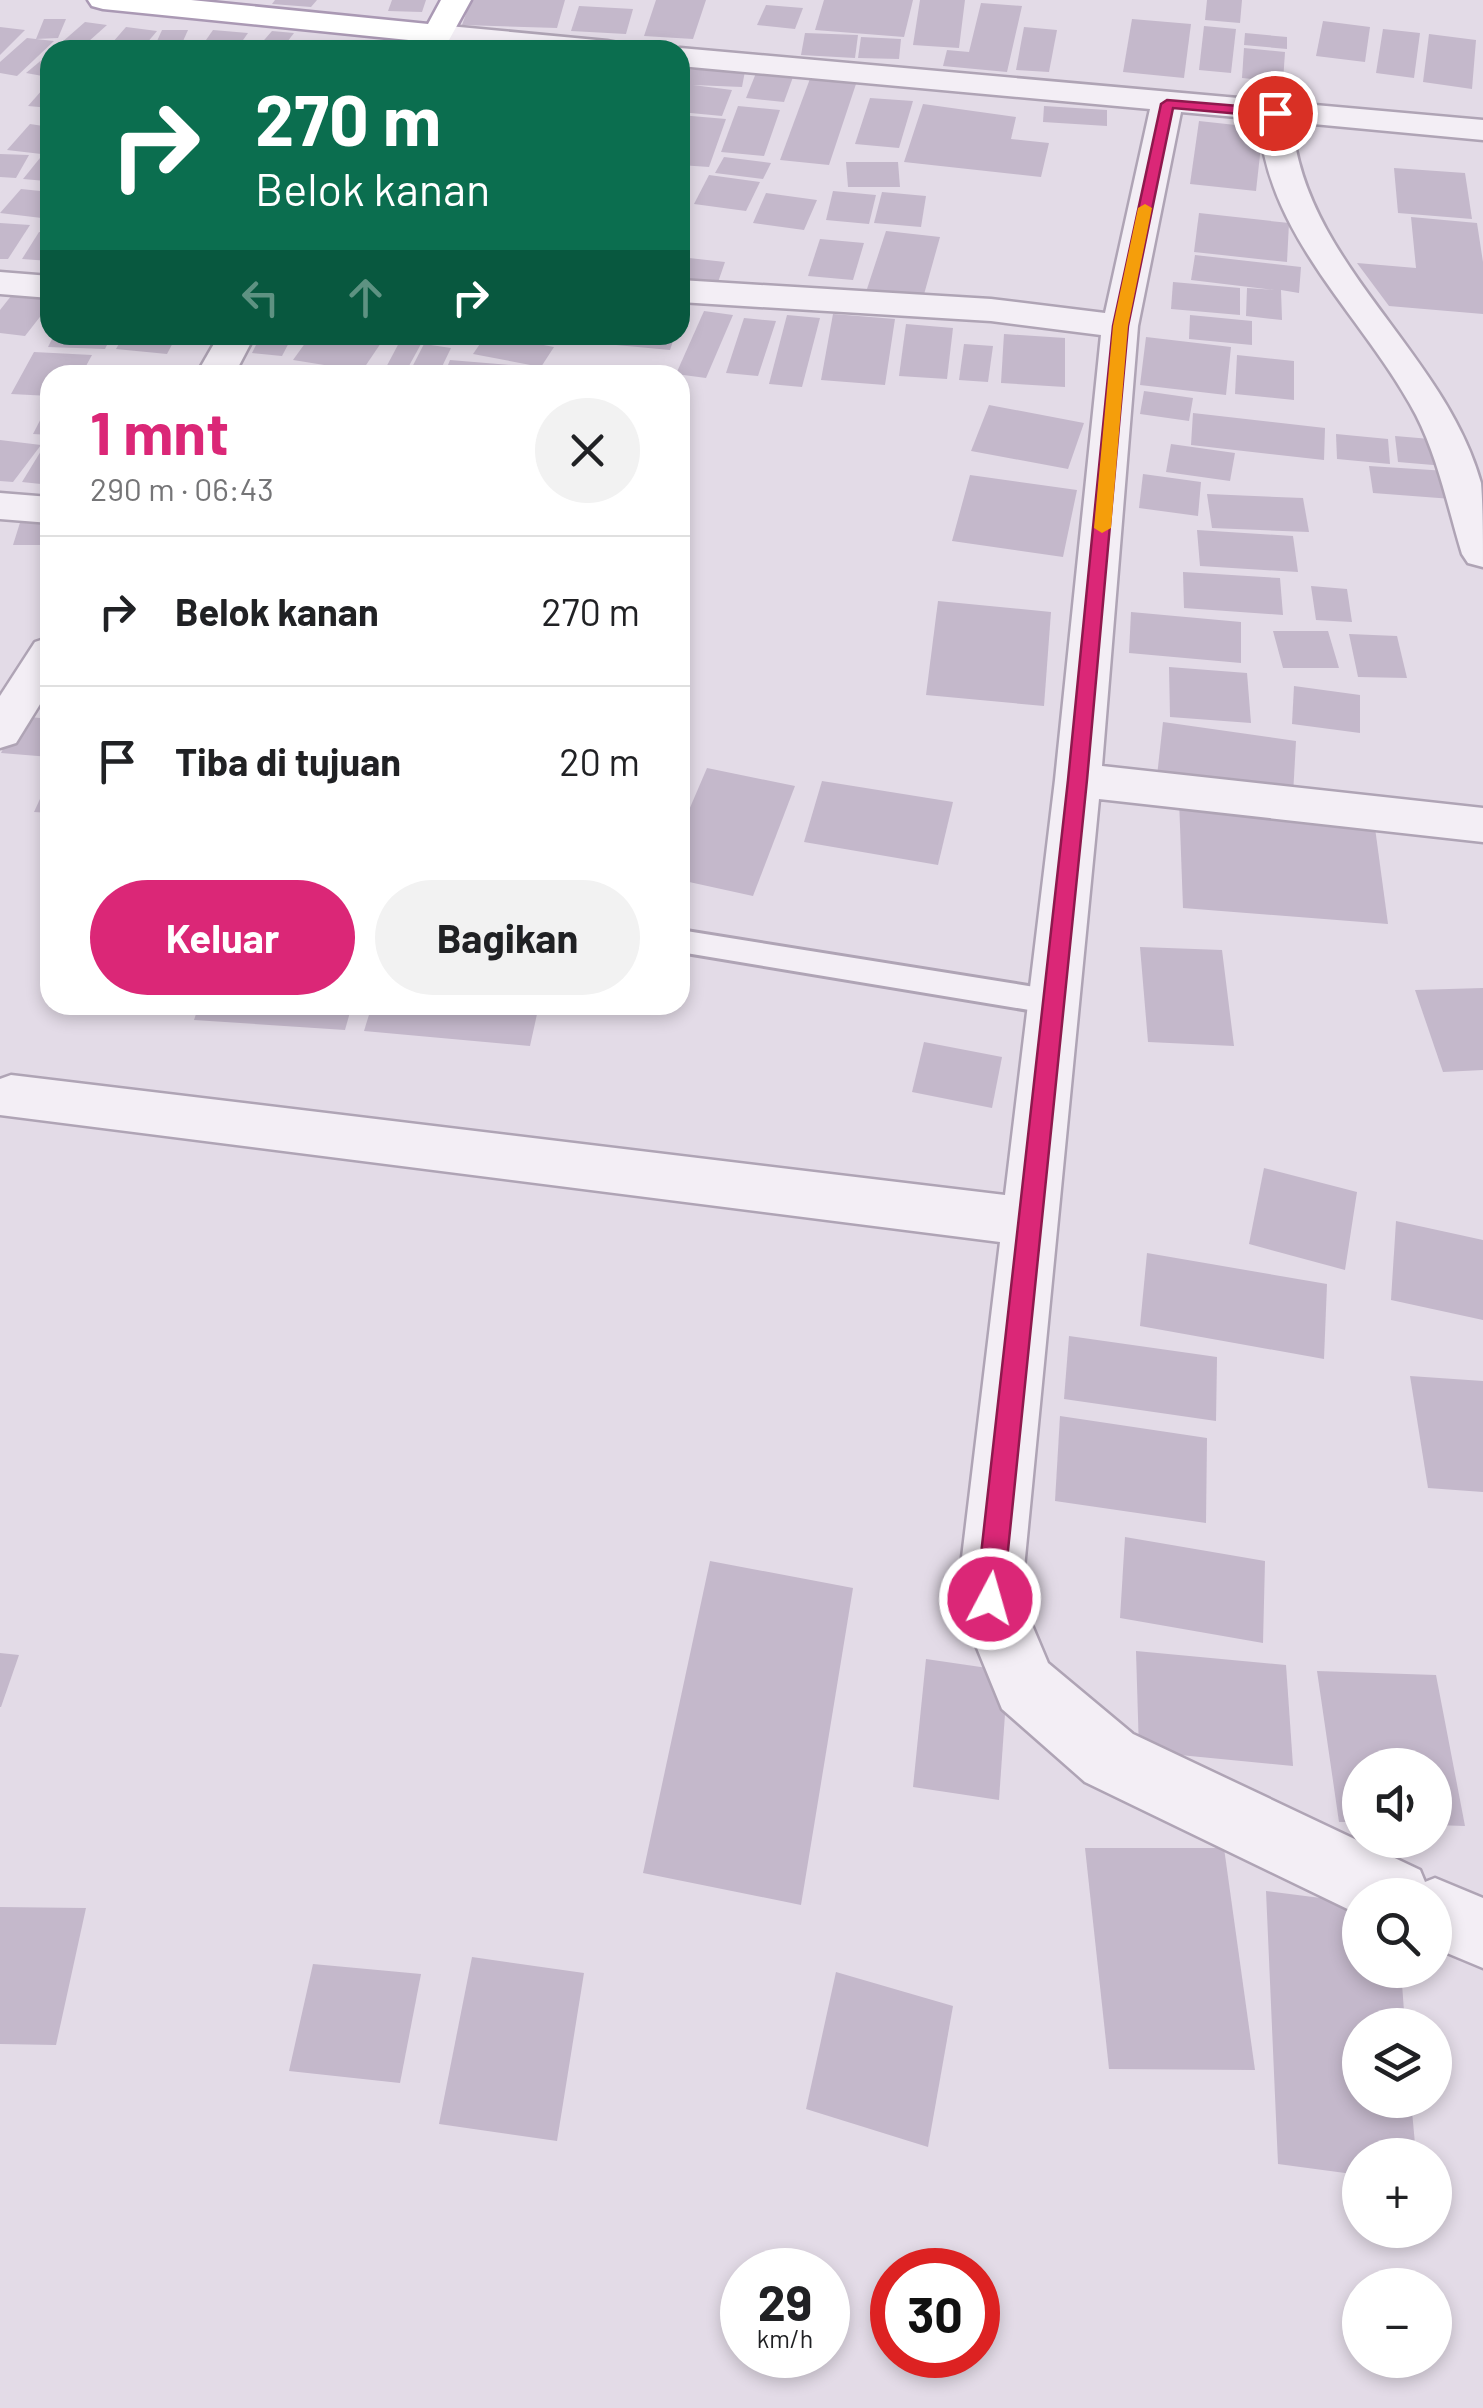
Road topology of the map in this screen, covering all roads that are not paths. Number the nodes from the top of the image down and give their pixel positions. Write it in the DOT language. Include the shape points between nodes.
graph roads {
  1 [pos="103,0"];
  2 [pos="456,0"];
  3 [pos="416,40"];
  4 [pos="433,40"];
  5 [pos="690,58"];
  6 [pos="1167,104"];
  7 [pos="1275,113"];
  8 [pos="1483,130"];
  9 [pos="0,284"];
  10 [pos="40,286"];
  11 [pos="690,292"];
  12 [pos="1120,326"];
  13 [pos="0,506"];
  14 [pos="40,509"];
  15 [pos="1483,554"];
  16 [pos="40,668"];
  17 [pos="0,732"];
  18 [pos="1078,780"];
  19 [pos="1483,825"];
  20 [pos="690,943"];
  21 [pos="1054,1002"];
  22 [pos="11,1097"];
  23 [pos="1030,1222"];
  24 [pos="1360,1878"];
  25 [pos="1452,1920"];
  26 [pos="1483,1933"];
  1 -- 3 [label="main road"];
  2 -- 4 [label="main road"];
  5 -- 6 [label="street"];
  6 -- 7 [label="street"];
  6 -- 12 [label="street"];
  7 -- 8 [label="street"];
  7 -- 15 [label="street" via="1273,141 1300,213 1436,416"];
  9 -- 10 [label="street"];
  11 -- 12 [label="street" via="991,310"];
  12 -- 18 [label="street"];
  13 -- 14 [label="street"];
  16 -- 17 [label="street"];
  18 -- 19 [label="street"];
  18 -- 21 [label="street"];
  20 -- 21 [label="lane"];
  21 -- 23 [label="street"];
  22 -- 23 [label="street"];
  23 -- 24 [label="street" via="990,1599 1025,1686 1109,1758"];
  25 -- 26 [label="street"];
}
